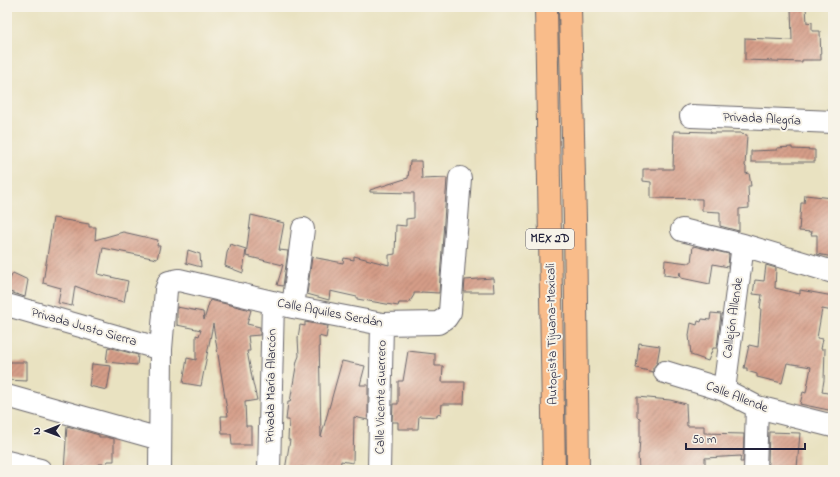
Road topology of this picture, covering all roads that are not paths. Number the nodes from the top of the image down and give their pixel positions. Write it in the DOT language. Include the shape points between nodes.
graph roads {
  1 [pos="546,7"];
  2 [pos="570,7"];
  3 [pos="691,116"];
  4 [pos="833,122"];
  5 [pos="460,178"];
  6 [pos="303,229"];
  7 [pos="682,230"];
  8 [pos="743,245"];
  9 [pos="833,272"];
  10 [pos="7,305"];
  11 [pos="283,305"];
  12 [pos="382,324"];
  13 [pos="161,349"];
  14 [pos="665,372"];
  15 [pos="724,390"];
  16 [pos="7,396"];
  17 [pos="757,407"];
  18 [pos="833,426"];
  19 [pos="160,440"];
  20 [pos="7,462"];
  21 [pos="40,470"];
  22 [pos="160,470"];
  23 [pos="269,470"];
  24 [pos="379,470"];
  25 [pos="554,470"];
  26 [pos="578,470"];
  27 [pos="755,470"];
  1 -- 25 [label="highway, Autopista Tijuana-Mexicali / MEX 2D"];
  2 -- 26 [label="highway, Autopista Tijuana-Mexicali / MEX 2D"];
  3 -- 4 [label="street, Privada Alegría"];
  5 -- 12 [label="street, Calle Aquiles Serdán" via="450,312 438,323"];
  6 -- 11 [label="street, Privada María Alarcón"];
  7 -- 8 [label="street"];
  8 -- 9 [label="street"];
  8 -- 15 [label="street, Callejón Allende"];
  10 -- 13 [label="street, Privada Justo Sierra"];
  11 -- 12 [label="street, Calle Aquiles Serdán"];
  11 -- 13 [label="street, Calle Aquiles Serdán" via="179,280 169,282 166,290"];
  11 -- 23 [label="street, Privada María Alarcón"];
  12 -- 24 [label="street, Calle Vicente Guerrero"];
  13 -- 19 [label="street"];
  14 -- 15 [label="street, Calle Allende"];
  15 -- 17 [label="street, Calle Allende"];
  16 -- 19 [label="street"];
  17 -- 18 [label="street, Calle Allende"];
  17 -- 27 [label="street"];
  19 -- 22 [label="street"];
  20 -- 21 [label="street"];
}
